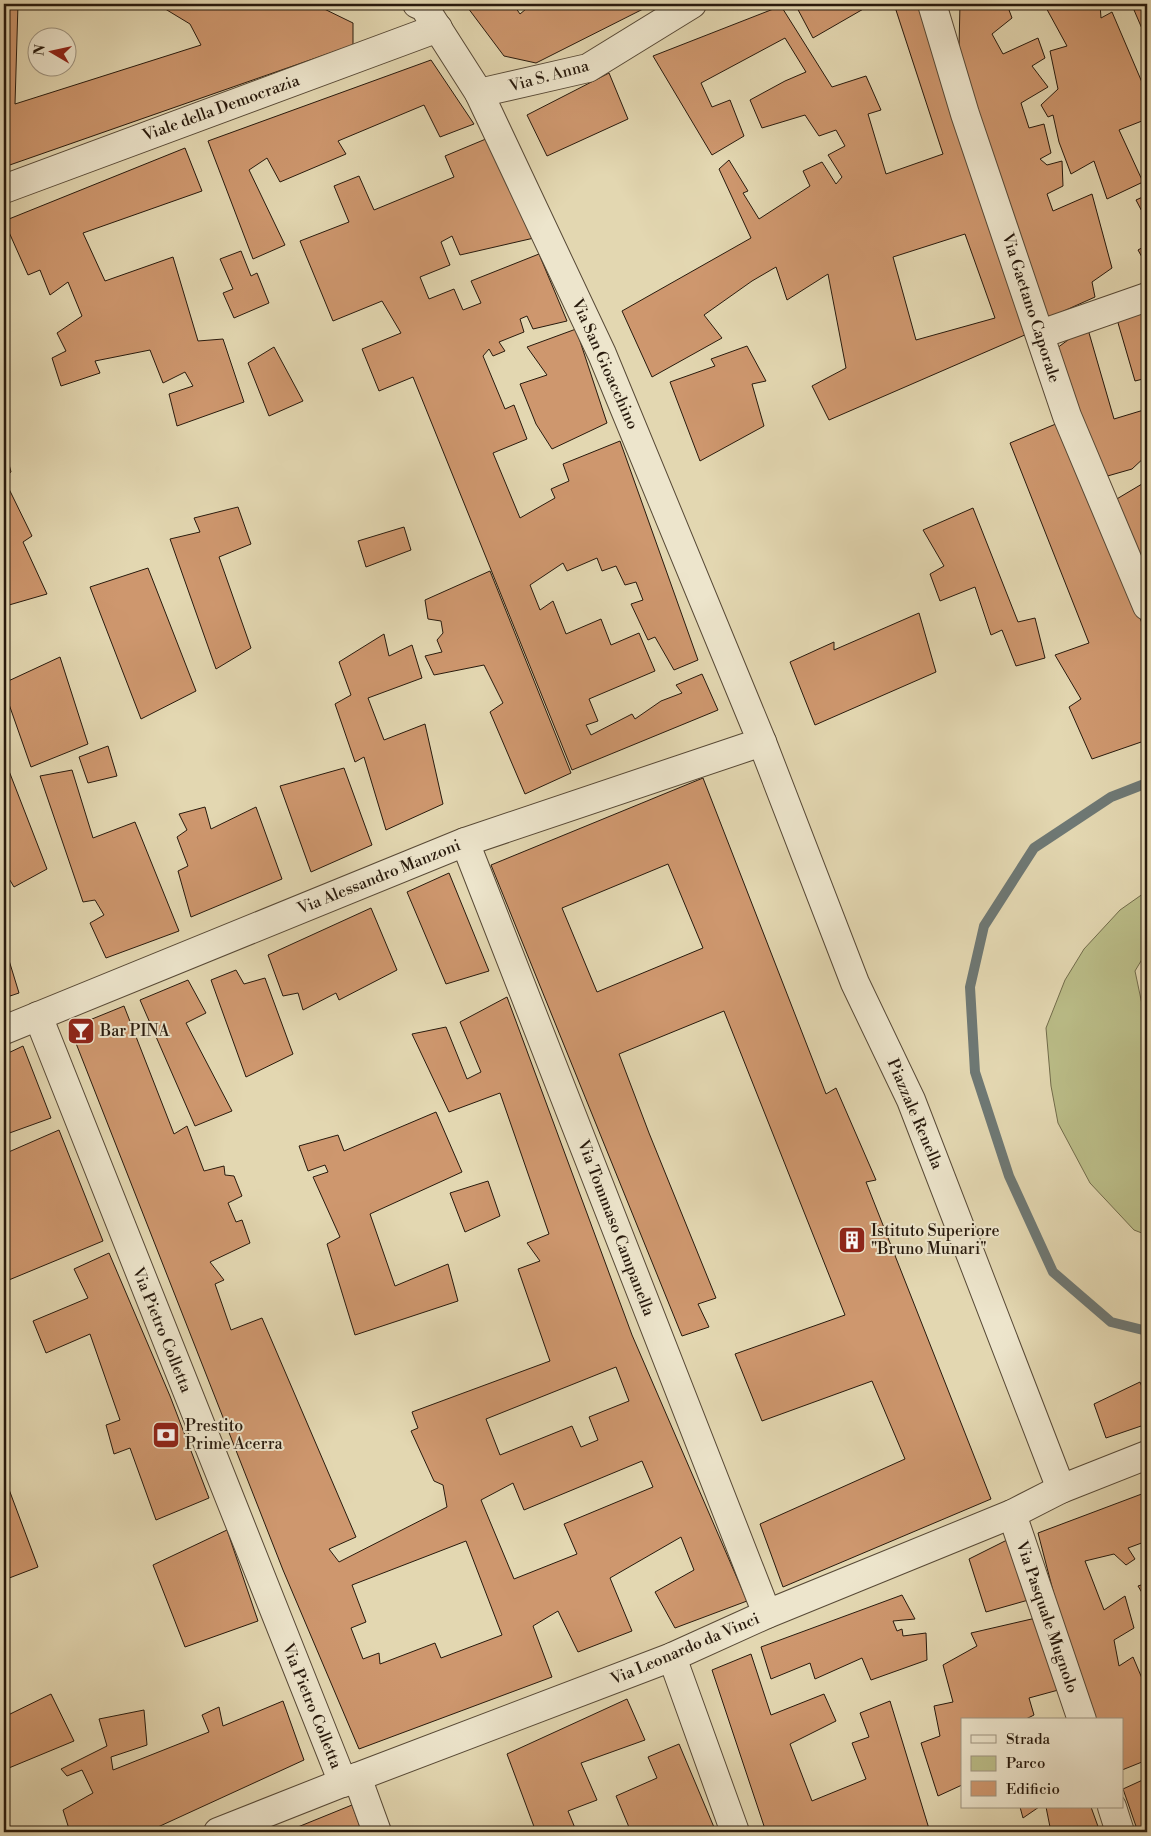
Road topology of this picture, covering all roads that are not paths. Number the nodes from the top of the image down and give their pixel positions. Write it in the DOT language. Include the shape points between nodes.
graph roads {
  1 [pos="692,4"];
  2 [pos="932,4"];
  3 [pos="425,10"];
  4 [pos="479,93"];
  5 [pos="4,189"];
  6 [pos="1147,297"];
  7 [pos="1041,334"];
  8 [pos="1147,606"];
  9 [pos="762,742"];
  10 [pos="465,842"];
  11 [pos="38,1016"];
  12 [pos="4,1030"];
  13 [pos="1147,1455"];
  14 [pos="1060,1489"];
  15 [pos="1012,1514"];
  16 [pos="767,1614"];
  17 [pos="672,1657"];
  18 [pos="1081,1718"];
  19 [pos="350,1780"];
  20 [pos="1112,1808"];
  21 [pos="218,1832"];
  22 [pos="377,1832"];
  23 [pos="735,1832"];
  24 [pos="1120,1832"];
  1 -- 4 [label="street, Via S. Anna" via="588,68"];
  2 -- 7 [label="street, Via Gaetano Caporale" via="965,114"];
  3 -- 4 [label="street, Via San Gioacchino"];
  3 -- 5 [label="street, Viale della Democrazia"];
  4 -- 9 [label="street, Via San Gioacchino" via="602,354"];
  6 -- 7 [label="street"];
  7 -- 8 [label="street, Via Gaetano Caporale" via="1067,416"];
  9 -- 10 [label="street, Via Alessandro Manzoni"];
  9 -- 14 [label="street, Piazzale Renella" via="855,983 911,1100"];
  10 -- 11 [label="street, Via Alessandro Manzoni"];
  10 -- 16 [label="street, Via Tommaso Campanella"];
  11 -- 12 [label="street, Via Alessandro Manzoni"];
  11 -- 19 [label="street, Via Pietro Colletta"];
  13 -- 14 [label="street, Via Leonardo da Vinci"];
  14 -- 15 [label="street, Via Leonardo da Vinci"];
  15 -- 16 [label="street, Via Leonardo da Vinci"];
  15 -- 18 [label="street, Via Pasquale Mugnolo"];
  16 -- 17 [label="street, Via Leonardo da Vinci"];
  17 -- 19 [label="street, Via Leonardo da Vinci"];
  17 -- 23 [label="street"];
  19 -- 21 [label="street, Via Leonardo da Vinci"];
  19 -- 22 [label="street, Via Pietro Colletta"];
  20 -- 24 [label="street"];
}
